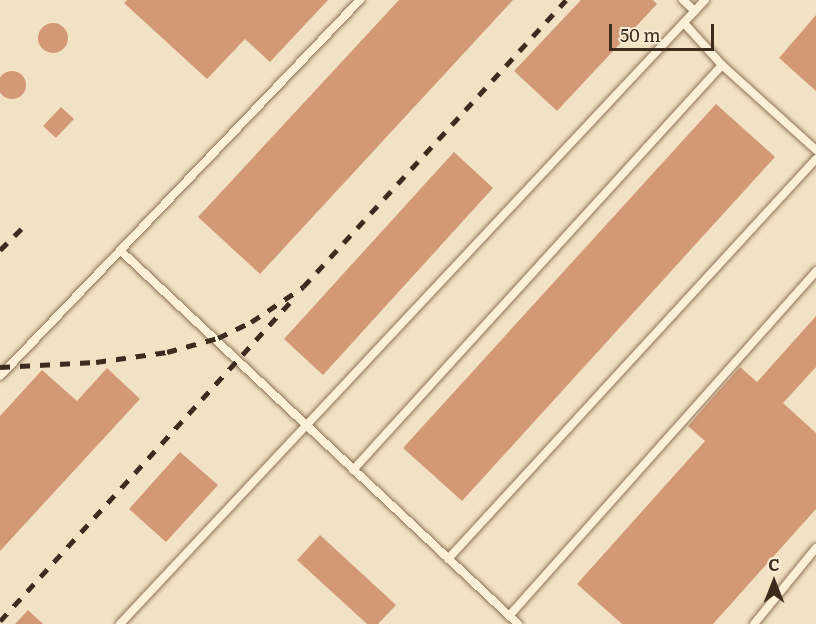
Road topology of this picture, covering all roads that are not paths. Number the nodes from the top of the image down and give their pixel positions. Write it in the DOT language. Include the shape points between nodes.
graph roads {
  1 [pos="360,0"];
  2 [pos="683,0"];
  3 [pos="705,0"];
  4 [pos="695,11"];
  5 [pos="684,23"];
  6 [pos="722,65"];
  7 [pos="816,150"];
  8 [pos="816,159"];
  9 [pos="121,251"];
  10 [pos="816,271"];
  11 [pos="0,376"];
  12 [pos="308,427"];
  13 [pos="353,470"];
  14 [pos="816,548"];
  15 [pos="448,559"];
  16 [pos="509,616"];
  17 [pos="120,624"];
  18 [pos="518,624"];
  19 [pos="754,624"];
  1 -- 9 [label="lane"];
  2 -- 4 [label="lane"];
  3 -- 4 [label="lane"];
  4 -- 5 [label="lane"];
  5 -- 6 [label="lane"];
  5 -- 12 [label="lane"];
  6 -- 7 [label="lane"];
  6 -- 13 [label="lane"];
  8 -- 15 [label="lane"];
  9 -- 11 [label="lane"];
  9 -- 12 [label="lane" via="218,338"];
  10 -- 16 [label="lane"];
  12 -- 13 [label="lane"];
  12 -- 17 [label="lane"];
  13 -- 15 [label="lane"];
  14 -- 19 [label="lane"];
  15 -- 16 [label="lane"];
  16 -- 18 [label="lane"];
}
